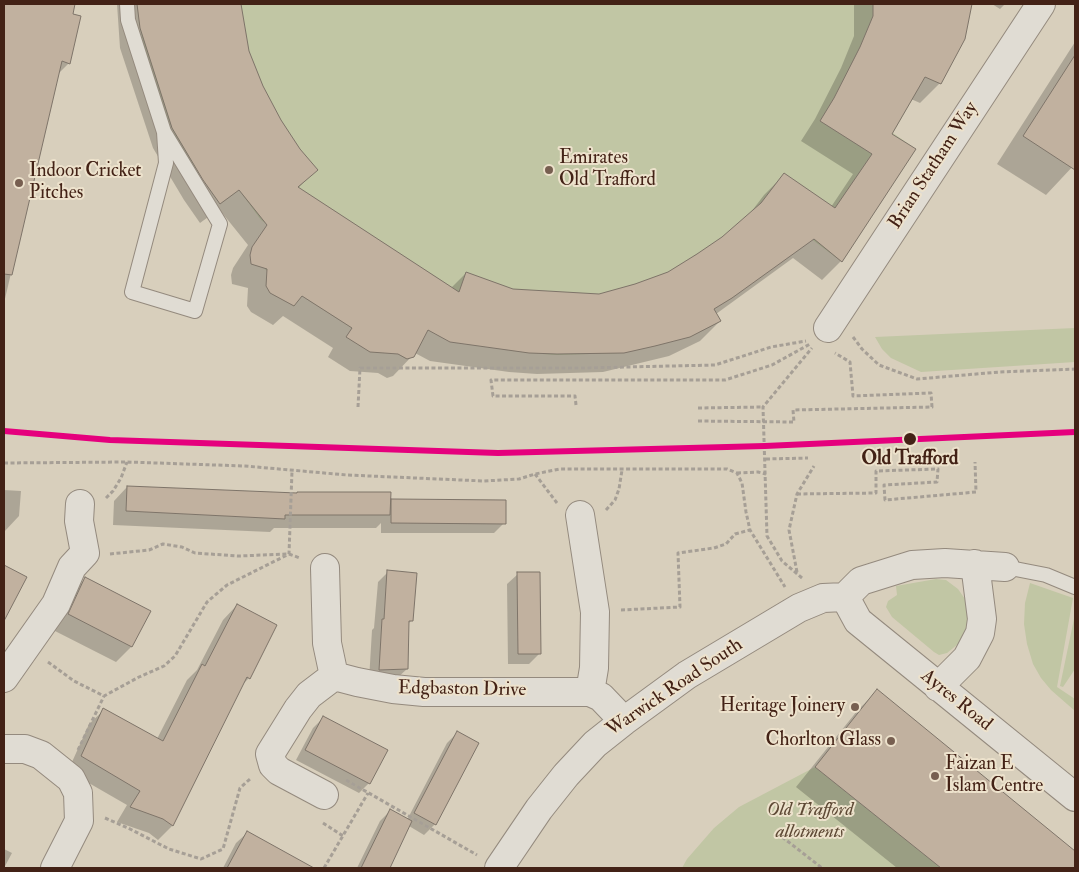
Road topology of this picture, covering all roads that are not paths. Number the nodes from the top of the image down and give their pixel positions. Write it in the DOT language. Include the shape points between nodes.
graph roads {
  1 [pos="127,4"];
  2 [pos="1041,4"];
  3 [pos="164,132"];
  4 [pos="826,331"];
  5 [pos="80,504"];
  6 [pos="580,515"];
  7 [pos="975,564"];
  8 [pos="1005,567"];
  9 [pos="326,568"];
  10 [pos="1075,587"];
  11 [pos="822,601"];
  12 [pos="334,676"];
  13 [pos="4,678"];
  14 [pos="938,686"];
  15 [pos="590,692"];
  16 [pos="624,721"];
  17 [pos="4,749"];
  18 [pos="324,795"];
  19 [pos="1075,797"];
  20 [pos="504,859"];
  21 [pos="55,868"];
  1 -- 3 [label="lane" via="128,20"];
  2 -- 4 [label="street, Brian Statham Way"];
  3 -- 3 [label="lane" via="220,224 195,311 132,292 166,163"];
  5 -- 13 [label="street" via="79,521 85,552 72,567 56,604"];
  6 -- 15 [label="street" via="595,612"];
  7 -- 8 [label="street, Warwick Road South"];
  7 -- 11 [label="street, Warwick Road South" via="912,565 878,574"];
  7 -- 14 [label="street" via="982,619 980,632 967,658"];
  8 -- 10 [label="lane" via="1046,575"];
  9 -- 12 [label="street" via="327,643"];
  11 -- 14 [label="street, Ayres Road" via="858,621"];
  11 -- 16 [label="street, Warwick Road South" via="687,675"];
  12 -- 15 [label="street, Edgbaston Drive" via="424,692"];
  12 -- 18 [label="street" via="298,708 270,754 279,771"];
  14 -- 19 [label="street, Ayres Road"];
  15 -- 16 [label="street" via="601,697"];
  16 -- 20 [label="street, Warwick Road South" via="595,744 566,775"];
  17 -- 21 [label="street" via="24,749 42,754 71,779 78,793 79,821"];
}
